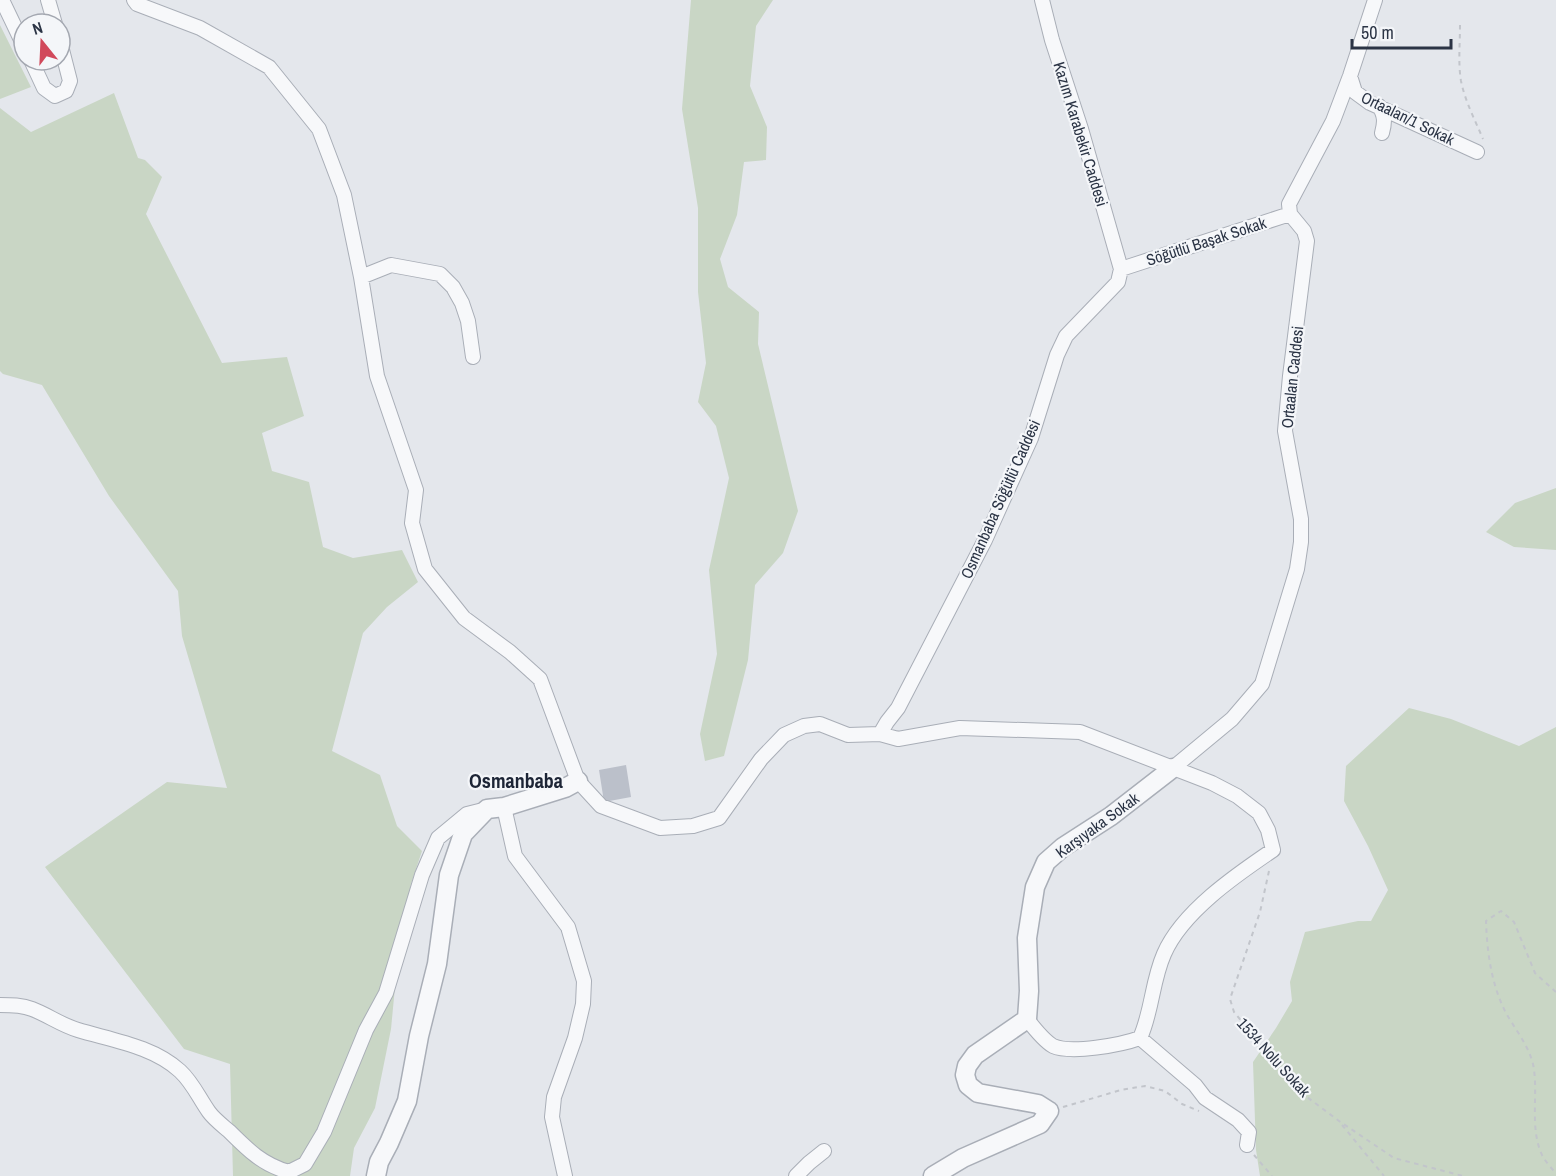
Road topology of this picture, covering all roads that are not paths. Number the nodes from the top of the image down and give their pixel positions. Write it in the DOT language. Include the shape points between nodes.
graph roads {
  1 [pos="2,0"];
  2 [pos="134,0"];
  3 [pos="1042,0"];
  4 [pos="1375,0"];
  5 [pos="12,21"];
  6 [pos="37,72"];
  7 [pos="68,72"];
  8 [pos="1350,76"];
  9 [pos="1379,106"];
  10 [pos="1382,133"];
  11 [pos="1476,152"];
  12 [pos="1290,214"];
  13 [pos="1121,269"];
  14 [pos="361,278"];
  15 [pos="473,357"];
  16 [pos="880,734"];
  17 [pos="1173,768"];
  18 [pos="578,781"];
  19 [pos="496,808"];
  20 [pos="0,1005"];
  21 [pos="1027,1019"];
  22 [pos="1140,1038"];
  23 [pos="1246,1145"];
  24 [pos="824,1151"];
  25 [pos="376,1176"];
  26 [pos="565,1176"];
  27 [pos="796,1176"];
  28 [pos="933,1176"];
  1 -- 5 [label="street"];
  2 -- 14 [label="street" via="200,28 268,67 276,76 319,129 344,195"];
  3 -- 13 [label="street, Kazım Karabekir Caddesi"];
  4 -- 8 [label="street"];
  6 -- 7 [label="street" via="44,88 55,96 66,91 70,81"];
  8 -- 9 [label="street, Ortaalan/1 Sokak" via="1355,92"];
  8 -- 12 [label="street" via="1333,121 1289,204"];
  9 -- 10 [label="street" via="1384,114"];
  9 -- 11 [label="street, Ortaalan/1 Sokak"];
  12 -- 13 [label="street, Söğütlü Başak Sokak"];
  12 -- 17 [label="street, Ortaalan Caddesi" via="1307,241 1285,431 1301,519 1297,569 1262,684 1232,719"];
  13 -- 16 [label="street, Osmanbaba Söğütlü Caddesi" via="1118,282 1066,336 1031,438 985,540 898,708"];
  14 -- 15 [label="street" via="391,265 440,274 462,303"];
  14 -- 18 [label="street" via="377,376 416,490 412,523 425,569 464,618 540,680"];
  16 -- 17 [label="street" via="898,739 960,728 1080,732"];
  16 -- 18 [label="street" via="848,735 820,724 784,735 761,759 719,818 693,826 660,828 621,814 601,806"];
  17 -- 21 [label="street, Karşıyaka Sokak" via="1046,862 1035,887 1027,938"];
  17 -- 22 [label="street" via="1237,796 1259,813 1273,850 1202,904 1175,935 1161,962"];
  18 -- 19 [label="street"];
  19 -- 20 [label="street" via="467,814 438,837 422,875 386,993 366,1030 324,1132 305,1164 289,1172 255,1156 210,1114 190,1082 163,1059 113,1039 70,1028 30,1008"];
  19 -- 25 [label="street" via="463,834 449,875 437,964 407,1101"];
  19 -- 26 [label="street" via="515,856 568,927 584,981 575,1038 554,1097 552,1117"];
  21 -- 22 [label="street" via="1051,1045 1068,1050"];
  21 -- 28 [label="street" via="975,1055 965,1075 978,1093 1038,1104 1049,1111 1040,1124 963,1158"];
  22 -- 23 [label="street" via="1196,1085 1205,1098 1250,1132"];
  24 -- 27 [label="street"];
}
